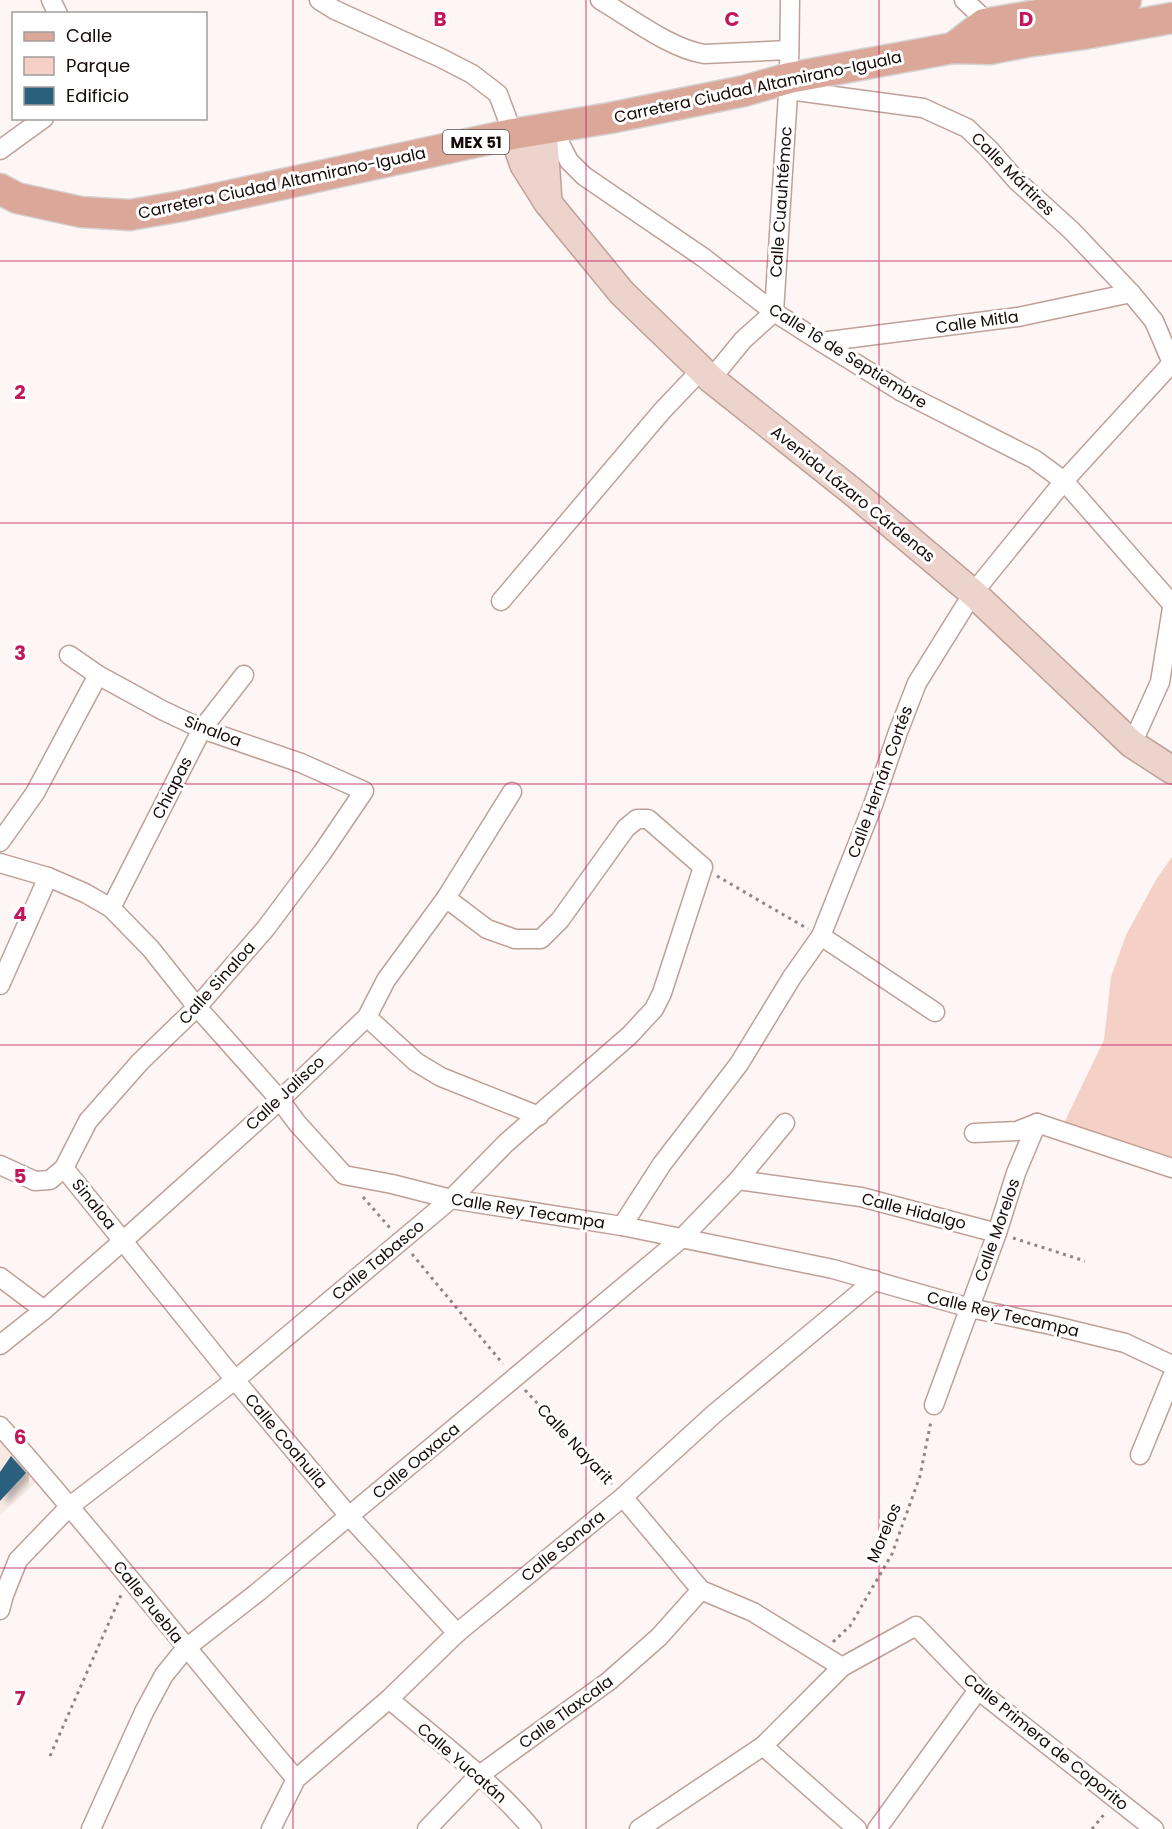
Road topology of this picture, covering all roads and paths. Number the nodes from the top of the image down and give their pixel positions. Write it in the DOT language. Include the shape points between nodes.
graph roads {
  1 [pos="319,0"];
  2 [pos="600,0"];
  3 [pos="790,0"];
  4 [pos="964,0"];
  5 [pos="1126,0"];
  6 [pos="338,5"];
  7 [pos="621,6"];
  8 [pos="1172,18"];
  9 [pos="987,37"];
  10 [pos="789,73"];
  11 [pos="41,120"];
  12 [pos="547,129"];
  13 [pos="513,134"];
  14 [pos="0,150"];
  15 [pos="0,189"];
  16 [pos="548,203"];
  17 [pos="1131,293"];
  18 [pos="774,312"];
  19 [pos="821,342"];
  20 [pos="1172,363"];
  21 [pos="706,374"];
  22 [pos="1064,481"];
  23 [pos="973,593"];
  24 [pos="501,601"];
  25 [pos="1172,606"];
  26 [pos="69,655"];
  27 [pos="98,675"];
  28 [pos="244,675"];
  29 [pos="202,729"];
  30 [pos="1132,744"];
  31 [pos="1172,770"];
  32 [pos="364,791"];
  33 [pos="512,792"];
  34 [pos="0,842"];
  35 [pos="0,863"];
  36 [pos="703,867"];
  37 [pos="48,877"];
  38 [pos="447,898"];
  39 [pos="111,908"];
  40 [pos="821,936"];
  41 [pos="0,985"];
  42 [pos="197,1007"];
  43 [pos="935,1012"];
  44 [pos="367,1017"];
  45 [pos="280,1100"];
  46 [pos="538,1116"];
  47 [pos="785,1123"];
  48 [pos="1036,1123"];
  49 [pos="974,1133"];
  50 [pos="0,1165"];
  51 [pos="64,1168"];
  52 [pos="1172,1168"];
  53 [pos="344,1175"];
  54 [pos="738,1180"];
  55 [pos="451,1199"];
  56 [pos="622,1226"];
  57 [pos="997,1233"];
  58 [pos="682,1238"];
  59 [pos="124,1240"];
  60 [pos="401,1240"];
  61 [pos="1085,1261"];
  62 [pos="0,1277"];
  63 [pos="874,1280"];
  64 [pos="970,1308"];
  65 [pos="44,1310"];
  66 [pos="0,1345"];
  67 [pos="1172,1365"];
  68 [pos="1172,1377"];
  69 [pos="515,1378"];
  70 [pos="235,1380"];
  71 [pos="934,1405"];
  72 [pos="0,1426"];
  73 [pos="1140,1455"];
  74 [pos="623,1497"];
  75 [pos="70,1506"];
  76 [pos="349,1516"];
  77 [pos="129,1579"];
  78 [pos="701,1590"];
  79 [pos="0,1610"];
  80 [pos="457,1633"];
  81 [pos="186,1648"];
  82 [pos="821,1653"];
  83 [pos="842,1667"];
  84 [pos="978,1690"];
  85 [pos="389,1699"];
  86 [pos="763,1746"];
  87 [pos="50,1756"];
  88 [pos="478,1776"];
  89 [pos="296,1779"];
  90 [pos="1116,1799"];
  91 [pos="91,1829"];
  92 [pos="271,1829"];
  93 [pos="427,1829"];
  94 [pos="532,1829"];
  95 [pos="639,1829"];
  96 [pos="857,1829"];
  97 [pos="877,1829"];
  98 [pos="1092,1829"];
  99 [pos="1154,1829"];
  1 -- 6 [label="street"];
  2 -- 7 [label="street, Calle Mártires"];
  3 -- 10 [label="street, Calle Cuauhtémoc"];
  4 -- 9 [label="street" via="980,15"];
  5 -- 9 [label="main road, Carretera Ciudad Altamirano-Iguala / MEX 51"];
  6 -- 13 [label="street" via="472,74 498,94"];
  7 -- 10 [label="street, Calle Mártires" via="677,46 692,52"];
  8 -- 9 [label="main road, Carretera Ciudad Altamirano-Iguala / MEX 51"];
  9 -- 10 [label="main road, Carretera Ciudad Altamirano-Iguala / MEX 51" via="953,48"];
  10 -- 12 [label="main road, Carretera Ciudad Altamirano-Iguala / MEX 51" via="744,91"];
  10 -- 17 [label="street, Calle Mártires" via="923,108 967,128"];
  10 -- 18 [label="street, Calle Cuauhtémoc"];
  11 -- 14 [label="street"];
  12 -- 13 [label="main road, Carretera Ciudad Altamirano-Iguala / MEX 51"];
  12 -- 16 [label="main road"];
  12 -- 18 [label="street, Calle 16 de Septiembre" via="584,176 704,258"];
  13 -- 15 [label="main road, Carretera Ciudad Altamirano-Iguala / MEX 51" via="130,215 81,212 17,198"];
  13 -- 16 [label="main road, Avenida Lázaro Cárdenas" via="524,165"];
  16 -- 21 [label="main road, Avenida Lázaro Cárdenas" via="622,293"];
  17 -- 19 [label="street, Calle Mitla" via="1018,317"];
  17 -- 20 [label="street, Calle Mártires" via="1154,321"];
  18 -- 19 [label="street, Calle 16 de Septiembre"];
  18 -- 21 [label="street"];
  19 -- 22 [label="street, Calle 16 de Septiembre" via="902,392 1034,459"];
  20 -- 22 [label="street, Calle Hernán Cortés"];
  21 -- 23 [label="main road, Avenida Lázaro Cárdenas"];
  21 -- 24 [label="street" via="662,411"];
  22 -- 23 [label="street, Calle Hernán Cortés"];
  22 -- 25 [label="street, Calle 16 de Septiembre"];
  23 -- 30 [label="main road, Avenida Lázaro Cárdenas"];
  23 -- 40 [label="street, Calle Hernán Cortés" via="917,683"];
  25 -- 30 [label="street" via="1160,682"];
  26 -- 27 [label="street, Sinaloa"];
  27 -- 29 [label="street, Sinaloa"];
  27 -- 34 [label="street" via="35,793"];
  28 -- 29 [label="street, Chiapas"];
  29 -- 32 [label="street, Sinaloa" via="301,763"];
  29 -- 39 [label="street, Chiapas"];
  30 -- 31 [label="main road, Avenida Lázaro Cárdenas"];
  32 -- 42 [label="street, Calle Sinaloa" via="266,928"];
  33 -- 38 [label="street, Calle Jalisco"];
  35 -- 37 [label="street"];
  36 -- 38 [label="street" via="648,819 637,819 541,939 515,939 487,929"];
  36 -- 40 [label="path"];
  36 -- 46 [label="street, Calle Tabasco" via="654,1009"];
  37 -- 39 [label="street"];
  37 -- 41 [label="street"];
  38 -- 44 [label="street, Calle Jalisco" via="386,980"];
  39 -- 42 [label="street" via="151,949"];
  40 -- 43 [label="street"];
  40 -- 56 [label="street, Calle Hernán Cortés" via="739,1064 662,1164"];
  42 -- 45 [label="street"];
  42 -- 51 [label="street, Calle Sinaloa" via="140,1062 88,1121"];
  44 -- 45 [label="street, Calle Jalisco"];
  44 -- 46 [label="street" via="416,1062 441,1077"];
  45 -- 53 [label="street"];
  45 -- 59 [label="street, Calle Jalisco"];
  46 -- 55 [label="street, Calle Tabasco"];
  47 -- 54 [label="street, Calle Oaxaca"];
  48 -- 49 [label="street" via="1017,1131"];
  48 -- 52 [label="street"];
  48 -- 57 [label="street, Calle Morelos"];
  50 -- 51 [label="street" via="35,1181 50,1180"];
  51 -- 59 [label="street, Sinaloa"];
  53 -- 55 [label="street, Calle Rey Tecampa"];
  53 -- 60 [label="path, Calle Nayarit"];
  54 -- 57 [label="street, Calle Hidalgo" via="861,1197"];
  54 -- 58 [label="street, Calle Oaxaca"];
  55 -- 56 [label="street, Calle Rey Tecampa"];
  55 -- 60 [label="street, Calle Tabasco"];
  56 -- 58 [label="street, Calle Rey Tecampa"];
  57 -- 61 [label="path"];
  57 -- 64 [label="street, Calle Morelos"];
  58 -- 63 [label="street, Calle Rey Tecampa"];
  58 -- 69 [label="street, Calle Oaxaca"];
  59 -- 65 [label="street, Calle Jalisco"];
  59 -- 70 [label="street, Calle Coahuila"];
  60 -- 69 [label="path, Calle Nayarit"];
  60 -- 70 [label="street, Calle Tabasco"];
  62 -- 65 [label="street"];
  63 -- 64 [label="street, Calle Rey Tecampa"];
  63 -- 74 [label="street, Calle Sonora" via="714,1414"];
  64 -- 67 [label="street, Calle Rey Tecampa" via="1125,1343"];
  64 -- 71 [label="street, Calle Morelos"];
  65 -- 66 [label="street, Calle Jalisco"];
  68 -- 73 [label="street"];
  69 -- 74 [label="path, Calle Nayarit"];
  69 -- 76 [label="street, Calle Oaxaca"];
  70 -- 75 [label="street, Calle Tabasco"];
  70 -- 76 [label="street, Calle Coahuila"];
  71 -- 82 [label="path, Morelos" via="920,1476 892,1554 850,1626"];
  72 -- 75 [label="street, Calle Puebla"];
  74 -- 78 [label="street, Calle Nayarit"];
  74 -- 80 [label="street, Calle Sonora"];
  75 -- 77 [label="street, Calle Puebla"];
  75 -- 79 [label="street, Calle Tabasco" via="18,1560"];
  76 -- 80 [label="street, Calle Coahuila"];
  76 -- 81 [label="street, Calle Oaxaca"];
  77 -- 81 [label="street, Calle Puebla"];
  77 -- 87 [label="path"];
  78 -- 82 [label="street, Calle Nayarit" via="753,1612"];
  78 -- 88 [label="street, Calle Tlaxcala" via="659,1636 609,1681"];
  80 -- 85 [label="street, Calle Sonora"];
  81 -- 89 [label="street, Calle Puebla"];
  81 -- 91 [label="street, Calle Oaxaca" via="164,1675 144,1712"];
  82 -- 83 [label="street, Calle Nayarit"];
  83 -- 84 [label="street, Calle Primera de Coporito" via="915,1626"];
  83 -- 86 [label="street"];
  84 -- 90 [label="street, Calle Primera de Coporito"];
  84 -- 97 [label="street"];
  85 -- 88 [label="street, Calle Yucatán"];
  85 -- 89 [label="street, Calle Sonora"];
  86 -- 95 [label="street"];
  86 -- 96 [label="street"];
  88 -- 93 [label="street, Calle Tlaxcala"];
  88 -- 94 [label="street, Calle Yucatán"];
  89 -- 92 [label="street, Calle Sonora"];
  90 -- 98 [label="path"];
  90 -- 99 [label="street, Calle Primera de Coporito"];
}
